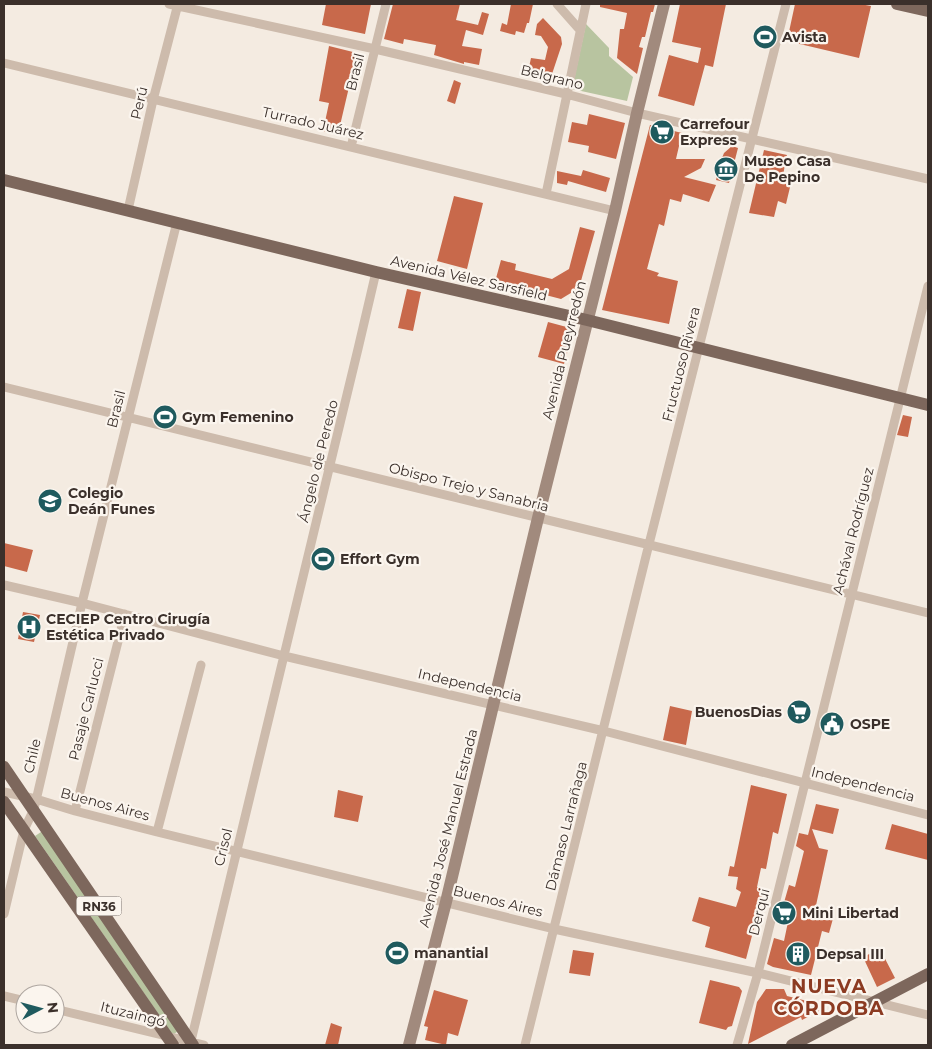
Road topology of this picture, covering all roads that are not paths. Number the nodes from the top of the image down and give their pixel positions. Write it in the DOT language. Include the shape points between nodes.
graph roads {
  1 [pos="174,4"];
  2 [pos="386,4"];
  3 [pos="557,4"];
  4 [pos="586,4"];
  5 [pos="664,4"];
  6 [pos="786,4"];
  7 [pos="897,4"];
  8 [pos="928,11"];
  9 [pos="580,30"];
  10 [pos="375,49"];
  11 [pos="4,63"];
  12 [pos="566,94"];
  13 [pos="153,100"];
  14 [pos="637,113"];
  15 [pos="752,139"];
  16 [pos="351,147"];
  17 [pos="928,179"];
  18 [pos="4,180"];
  19 [pos="546,194"];
  20 [pos="128,210"];
  21 [pos="615,212"];
  22 [pos="177,222"];
  23 [pos="376,272"];
  24 [pos="928,286"];
  25 [pos="587,320"];
  26 [pos="699,347"];
  27 [pos="4,386"];
  28 [pos="902,398"];
  29 [pos="928,404"];
  30 [pos="128,417"];
  31 [pos="331,466"];
  32 [pos="538,518"];
  33 [pos="649,544"];
  34 [pos="4,585"];
  35 [pos="852,594"];
  36 [pos="82,603"];
  37 [pos="928,613"];
  38 [pos="125,614"];
  39 [pos="284,656"];
  40 [pos="201,665"];
  41 [pos="494,704"];
  42 [pos="604,731"];
  43 [pos="4,767"];
  44 [pos="804,783"];
  45 [pos="4,792"];
  46 [pos="4,802"];
  47 [pos="31,802"];
  48 [pos="75,811"];
  49 [pos="928,815"];
  50 [pos="24,830"];
  51 [pos="157,832"];
  52 [pos="236,850"];
  53 [pos="446,902"];
  54 [pos="4,914"];
  55 [pos="554,929"];
  56 [pos="758,973"];
  57 [pos="928,974"];
  58 [pos="878,1001"];
  59 [pos="65,1012"];
  60 [pos="928,1015"];
  61 [pos="170,1041"];
  62 [pos="191,1044"];
  63 [pos="204,1045"];
  64 [pos="410,1045"];
  65 [pos="525,1045"];
  66 [pos="737,1045"];
  67 [pos="792,1045"];
  1 -- 10 [label="street, Belgrano"];
  1 -- 13 [label="street, Perú"];
  2 -- 10 [label="street, Brasil"];
  3 -- 9 [label="street"];
  4 -- 9 [label="street"];
  5 -- 14 [label="main road, Avenida Pueyrredón"];
  6 -- 15 [label="street, Fructuoso Rivera"];
  7 -- 8 [label="main road"];
  9 -- 12 [label="street"];
  10 -- 12 [label="street, Belgrano"];
  10 -- 16 [label="street, Brasil"];
  11 -- 13 [label="street, Turrado Juárez"];
  12 -- 14 [label="street, Belgrano"];
  12 -- 19 [label="street"];
  13 -- 16 [label="street, Turrado Juárez"];
  13 -- 20 [label="street, Perú"];
  14 -- 15 [label="street, Belgrano"];
  14 -- 21 [label="main road, Avenida Pueyrredón"];
  15 -- 17 [label="street, Belgrano"];
  15 -- 26 [label="street, Fructuoso Rivera"];
  16 -- 19 [label="street, Turrado Juárez"];
  18 -- 20 [label="main road, Avenida Vélez Sarsfield"];
  19 -- 21 [label="street, Turrado Juárez"];
  20 -- 22 [label="main road, Avenida Vélez Sarsfield"];
  21 -- 25 [label="main road, Avenida Pueyrredón"];
  22 -- 23 [label="main road, Avenida Vélez Sarsfield"];
  22 -- 30 [label="street, Brasil"];
  23 -- 25 [label="main road, Avenida Vélez Sarsfield"];
  23 -- 31 [label="street, Ángelo de Peredo"];
  24 -- 28 [label="street, Achával Rodríguez"];
  25 -- 26 [label="main road, Avenida Vélez Sarsfield"];
  25 -- 32 [label="main road, Avenida Pueyrredón"];
  26 -- 28 [label="main road, Avenida Vélez Sarsfield"];
  26 -- 33 [label="street, Fructuoso Rivera"];
  27 -- 30 [label="street, Obispo Trejo y Sanabria"];
  28 -- 29 [label="main road, Avenida Vélez Sarsfield"];
  28 -- 35 [label="street, Achával Rodríguez"];
  30 -- 31 [label="street, Obispo Trejo y Sanabria"];
  30 -- 36 [label="street, Brasil"];
  31 -- 32 [label="street, Obispo Trejo y Sanabria"];
  31 -- 39 [label="street, Ángelo de Peredo"];
  32 -- 33 [label="street, Obispo Trejo y Sanabria"];
  32 -- 41 [label="main road, Avenida Pueyrredón"];
  33 -- 35 [label="street, Obispo Trejo y Sanabria"];
  33 -- 42 [label="street, Fructuoso Rivera"];
  34 -- 36 [label="street, Independencia"];
  35 -- 37 [label="street, Obispo Trejo y Sanabria"];
  35 -- 44 [label="street, Achával Rodríguez"];
  36 -- 38 [label="street, Independencia"];
  36 -- 47 [label="street, Chile"];
  38 -- 39 [label="street, Independencia"];
  38 -- 48 [label="street, Pasaje Carlucci"];
  39 -- 41 [label="street, Independencia"];
  39 -- 52 [label="street, Crisol"];
  40 -- 51 [label="street"];
  41 -- 42 [label="street, Independencia"];
  41 -- 53 [label="main road, Avenida José Manuel Estrada"];
  42 -- 44 [label="street, Independencia"];
  42 -- 55 [label="street, Dámaso Larrañaga"];
  43 -- 47 [label="main road, RN36"];
  44 -- 49 [label="street, Independencia"];
  44 -- 56 [label="street, Derqui"];
  45 -- 47 [label="street, Buenos Aires"];
  46 -- 50 [label="main road, RN36"];
  47 -- 48 [label="street, Buenos Aires"];
  47 -- 50 [label="street, Chile"];
  47 -- 62 [label="main road, RN36"];
  48 -- 51 [label="street, Buenos Aires"];
  50 -- 54 [label="street, Chile"];
  50 -- 61 [label="main road, RN36"];
  51 -- 52 [label="street, Buenos Aires"];
  52 -- 53 [label="street, Buenos Aires"];
  52 -- 62 [label="street, Crisol"];
  53 -- 55 [label="street, Buenos Aires"];
  53 -- 64 [label="main road, Avenida José Manuel Estrada"];
  55 -- 56 [label="street, Buenos Aires"];
  55 -- 65 [label="street, Dámaso Larrañaga"];
  56 -- 58 [label="street, Buenos Aires"];
  56 -- 66 [label="street, Derqui"];
  57 -- 58 [label="main road"];
  58 -- 60 [label="street, Buenos Aires"];
  58 -- 67 [label="main road"];
  59 -- 61 [label="street, Ituzaingó"];
  61 -- 62 [label="street, Ituzaingó"];
  62 -- 63 [label="street, Ituzaingó"];
}
